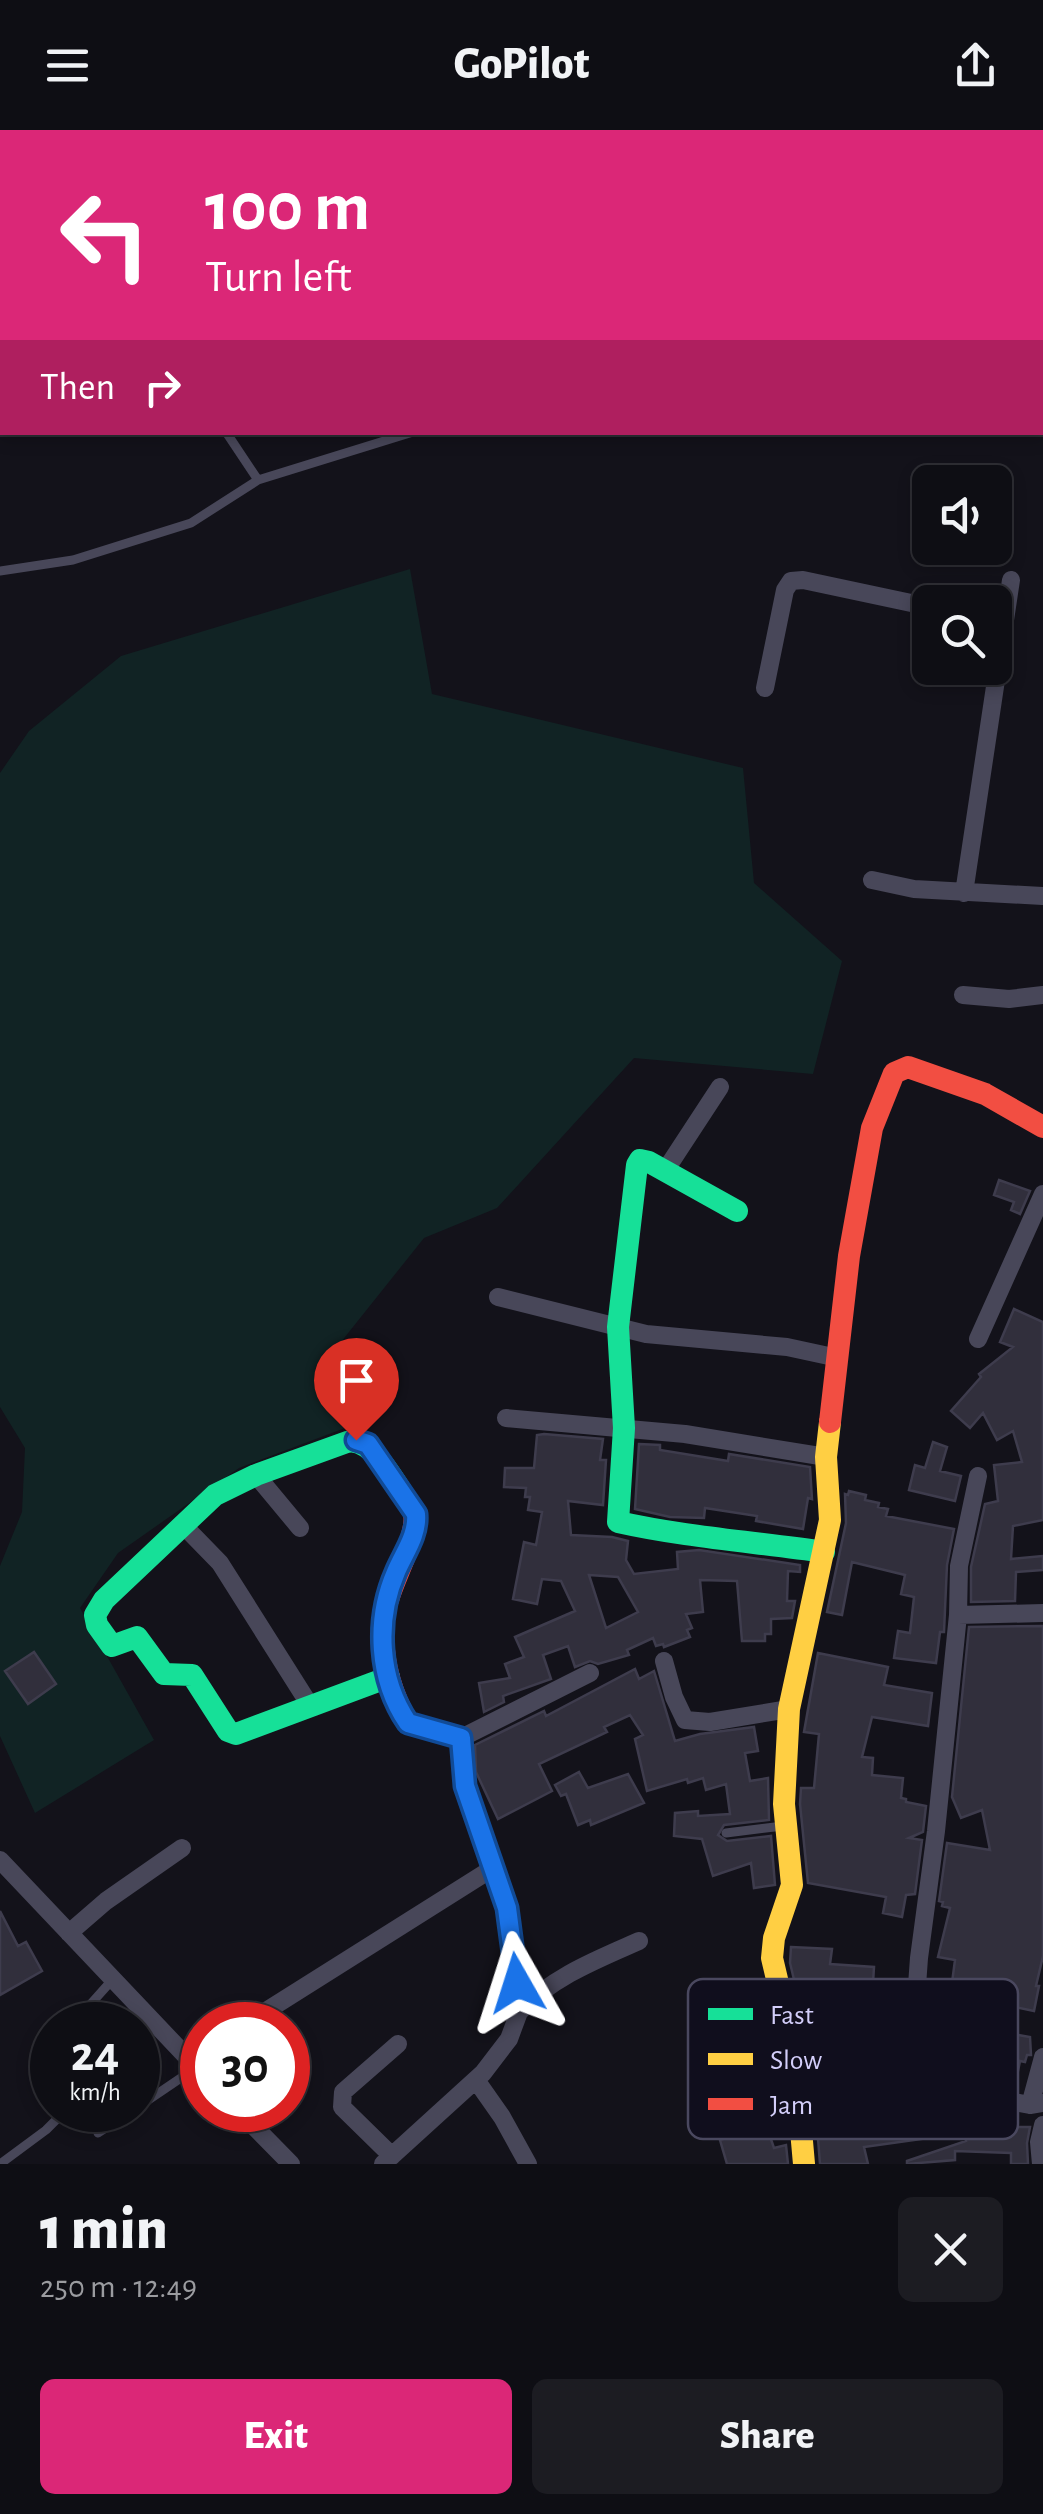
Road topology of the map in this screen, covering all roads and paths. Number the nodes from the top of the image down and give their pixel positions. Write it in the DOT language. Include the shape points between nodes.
graph roads {
  1 [pos="228,435"];
  2 [pos="403,435"];
  3 [pos="258,480"];
  4 [pos="0,572"];
  5 [pos="1011,580"];
  6 [pos="1010,585"];
  7 [pos="912,603"];
  8 [pos="992,685"];
  9 [pos="765,688"];
  10 [pos="872,880"];
  11 [pos="964,893"];
  12 [pos="1043,896"];
  13 [pos="1043,995"];
  14 [pos="963,996"];
  15 [pos="720,1086"];
  16 [pos="1043,1127"];
  17 [pos="665,1171"];
  18 [pos="1043,1194"];
  19 [pos="737,1211"];
  20 [pos="498,1298"];
  21 [pos="618,1327"];
  22 [pos="978,1340"];
  23 [pos="838,1358"];
  24 [pos="506,1418"];
  25 [pos="624,1428"];
  26 [pos="826,1456"];
  27 [pos="256,1475"];
  28 [pos="978,1476"];
  29 [pos="182,1524"];
  30 [pos="300,1528"];
  31 [pos="824,1552"];
  32 [pos="1043,1613"];
  33 [pos="958,1615"];
  34 [pos="664,1662"];
  35 [pos="590,1674"];
  36 [pos="389,1677"];
  37 [pos="310,1707"];
  38 [pos="789,1709"];
  39 [pos="461,1738"];
  40 [pos="786,1826"];
  41 [pos="726,1833"];
  42 [pos="182,1848"];
  43 [pos="0,1860"];
  44 [pos="494,1868"];
  45 [pos="69,1933"];
  46 [pos="639,1940"];
  47 [pos="112,1979"];
  48 [pos="777,1979"];
  49 [pos="917,1979"];
  50 [pos="92,2002"];
  51 [pos="128,2002"];
  52 [pos="281,2002"];
  53 [pos="519,2012"];
  54 [pos="398,2044"];
  55 [pos="1043,2056"];
  56 [pos="476,2080"];
  57 [pos="1036,2104"];
  58 [pos="1043,2125"];
  59 [pos="43,2132"];
  60 [pos="260,2132"];
  61 [pos="802,2139"];
  62 [pos="388,2160"];
  63 [pos="0,2164"];
  64 [pos="291,2164"];
  65 [pos="528,2164"];
  66 [pos="804,2164"];
  67 [pos="1041,2164"];
  1 -- 3 [label="lane"];
  2 -- 3 [label="lane"];
  3 -- 4 [label="lane" via="191,522 73,560"];
  5 -- 6 [label="street"];
  7 -- 9 [label="street" via="790,580"];
  8 -- 11 [label="street"];
  10 -- 11 [label="street"];
  11 -- 12 [label="street"];
  13 -- 14 [label="street"];
  15 -- 17 [label="street"];
  16 -- 23 [label="street" via="985,1094 908,1067 894,1072 872,1128"];
  17 -- 19 [label="street"];
  17 -- 21 [label="street" via="642,1160 637,1165"];
  18 -- 22 [label="street"];
  20 -- 21 [label="street"];
  21 -- 23 [label="street"];
  21 -- 25 [label="street"];
  23 -- 26 [label="street"];
  24 -- 25 [label="street"];
  25 -- 26 [label="street"];
  25 -- 31 [label="street" via="618,1522"];
  26 -- 31 [label="street" via="830,1520"];
  27 -- 29 [label="street" via="215,1495"];
  27 -- 30 [label="street"];
  27 -- 36 [label="street" via="362,1441 416,1514 381,1624"];
  28 -- 33 [label="street" via="959,1566"];
  29 -- 37 [label="street" via="220,1563"];
  29 -- 37 [label="street" via="104,1600 96,1625 112,1646 136,1637 164,1674 192,1674 228,1731 243,1732"];
  31 -- 38 [label="street"];
  32 -- 33 [label="street"];
  33 -- 49 [label="street"];
  34 -- 38 [label="street" via="685,1720"];
  35 -- 39 [label="street"];
  36 -- 37 [label="street"];
  36 -- 39 [label="street" via="408,1723"];
  38 -- 40 [label="street"];
  39 -- 44 [label="street" via="465,1786"];
  40 -- 41 [label="lane"];
  40 -- 48 [label="street" via="792,1885 774,1938"];
  42 -- 45 [label="street"];
  43 -- 45 [label="street"];
  44 -- 52 [label="street"];
  44 -- 53 [label="street" via="513,1939"];
  45 -- 47 [label="street"];
  46 -- 53 [label="street" via="568,1973"];
  47 -- 50 [label="lane"];
  47 -- 51 [label="street"];
  53 -- 56 [label="street" via="509,2039"];
  54 -- 62 [label="street" via="340,2100"];
  55 -- 57 [label="street"];
  56 -- 62 [label="street"];
  56 -- 65 [label="street"];
  58 -- 67 [label="street"];
  59 -- 63 [label="lane"];
  60 -- 64 [label="street"];
  61 -- 66 [label="street"];
}
